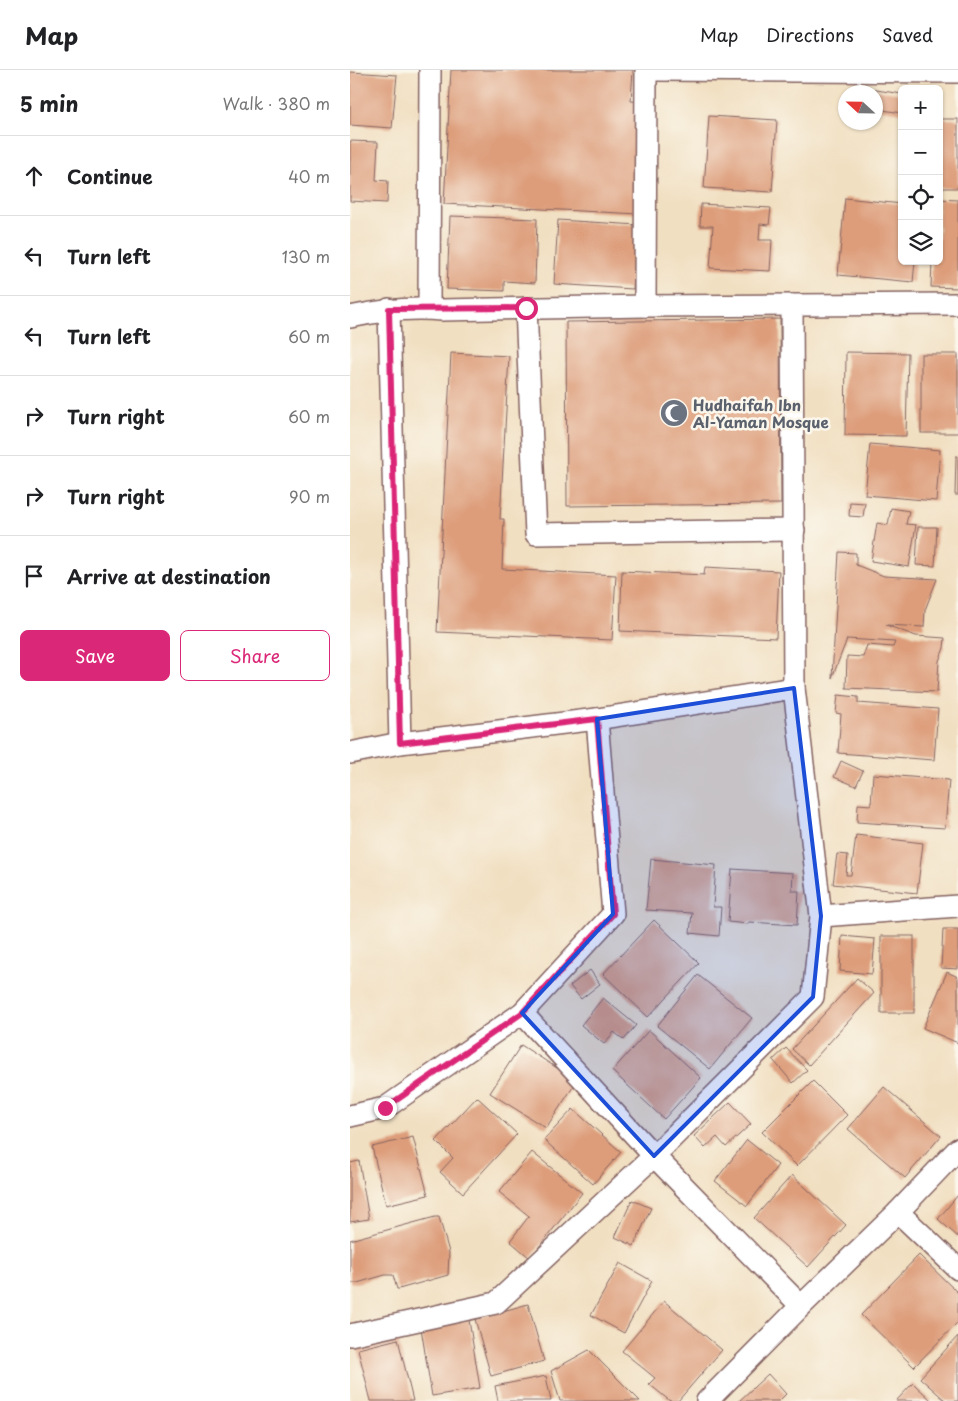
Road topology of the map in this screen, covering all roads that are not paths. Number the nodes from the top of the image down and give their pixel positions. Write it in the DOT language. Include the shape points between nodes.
graph roads {
  1 [pos="430,70"];
  2 [pos="646,70"];
  3 [pos="655,70"];
  4 [pos="945,71"];
  5 [pos="958,304"];
  6 [pos="792,305"];
  7 [pos="645,306"];
  8 [pos="429,308"];
  9 [pos="526,308"];
  10 [pos="389,309"];
  11 [pos="350,317"];
  12 [pos="794,530"];
  13 [pos="794,688"];
  14 [pos="597,719"];
  15 [pos="400,743"];
  16 [pos="350,753"];
  17 [pos="958,906"];
  18 [pos="820,916"];
  19 [pos="522,1013"];
  20 [pos="350,1116"];
  21 [pos="958,1149"];
  22 [pos="654,1156"];
  23 [pos="898,1212"];
  24 [pos="958,1269"];
  25 [pos="801,1306"];
  26 [pos="350,1335"];
  27 [pos="707,1401"];
  1 -- 8 [label="street"];
  2 -- 7 [label="street"];
  3 -- 4 [label="street"];
  5 -- 6 [label="street"];
  6 -- 7 [label="street"];
  6 -- 12 [label="street"];
  7 -- 9 [label="street"];
  8 -- 9 [label="street"];
  8 -- 10 [label="street"];
  9 -- 12 [label="street" via="536,534"];
  10 -- 11 [label="street"];
  10 -- 15 [label="street"];
  12 -- 13 [label="street"];
  13 -- 14 [label="street"];
  13 -- 18 [label="street"];
  14 -- 15 [label="street"];
  14 -- 19 [label="street" via="613,914"];
  15 -- 16 [label="street"];
  17 -- 18 [label="street"];
  18 -- 22 [label="street" via="813,997"];
  19 -- 20 [label="street" via="385,1108"];
  19 -- 22 [label="street"];
  21 -- 23 [label="street"];
  22 -- 25 [label="street"];
  22 -- 26 [label="street" via="496,1303"];
  23 -- 24 [label="street"];
  23 -- 25 [label="street"];
  25 -- 27 [label="street"];
}
